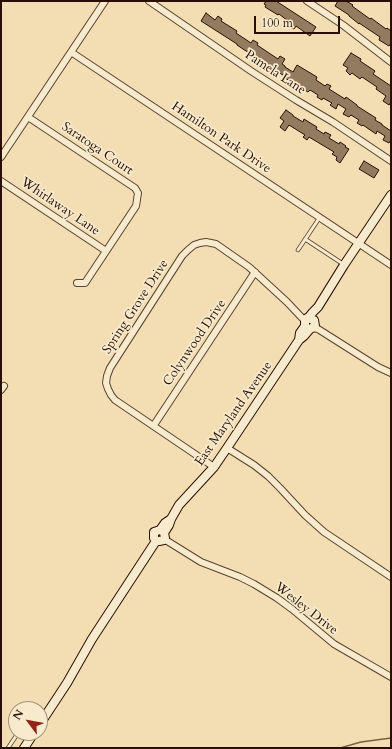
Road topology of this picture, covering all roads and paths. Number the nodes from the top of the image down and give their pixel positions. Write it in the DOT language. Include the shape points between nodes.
graph roads {
  1 [pos="105,1"];
  2 [pos="149,1"];
  3 [pos="308,1"];
  4 [pos="71,52"];
  5 [pos="391,62"];
  6 [pos="28,116"];
  7 [pos="1,157"];
  8 [pos="391,161"];
  9 [pos="1,181"];
  10 [pos="391,195"];
  11 [pos="320,217"];
  12 [pos="306,239"];
  13 [pos="359,243"];
  14 [pos="298,250"];
  15 [pos="106,251"];
  16 [pos="344,265"];
  17 [pos="391,265"];
  18 [pos="255,272"];
  19 [pos="78,283"];
  20 [pos="310,323"];
  21 [pos="391,373"];
  22 [pos="154,425"];
  23 [pos="227,448"];
  24 [pos="214,467"];
  25 [pos="161,536"];
  26 [pos="391,577"];
  27 [pos="391,677"];
  28 [pos="48,712"];
  1 -- 4 [label="street"];
  2 -- 8 [label="street, Pamela Lane" via="251,71"];
  3 -- 5 [label="street"];
  4 -- 6 [label="street"];
  4 -- 11 [label="street, Hamilton Park Drive"];
  6 -- 7 [label="street"];
  6 -- 15 [label="street, Saratoga Court" via="135,188 138,193 136,206"];
  9 -- 15 [label="street, Whirlaway Lane"];
  10 -- 13 [label="street, East Maryland Avenue"];
  11 -- 12 [label="lane"];
  11 -- 13 [label="street, Hamilton Park Drive"];
  12 -- 14 [label="lane"];
  12 -- 16 [label="lane"];
  13 -- 16 [label="street, East Maryland Avenue"];
  13 -- 17 [label="street, Hamilton Park Drive"];
  15 -- 19 [label="street, Saratoga Court" via="85,283"];
  16 -- 20 [label="street, East Maryland Avenue"];
  18 -- 20 [label="street, Spring Grove Drive"];
  18 -- 22 [label="street, Colynwood Drive"];
  18 -- 22 [label="street, Spring Grove Drive" via="212,243 200,242 182,256 107,376 106,383 115,400"];
  20 -- 21 [label="street, Spring Grove Drive"];
  20 -- 23 [label="street, East Maryland Avenue" via="304,336"];
  22 -- 24 [label="street, Spring Grove Drive"];
  23 -- 24 [label="street, East Maryland Avenue"];
  23 -- 26 [label="street" via="268,476 305,516 324,532"];
  24 -- 25 [label="street, East Maryland Avenue" via="180,505"];
  25 -- 27 [label="street, Wesley Drive" via="201,562 240,577 271,594 334,644"];
  25 -- 28 [label="street, East Maryland Avenue" via="92,639"];
}
